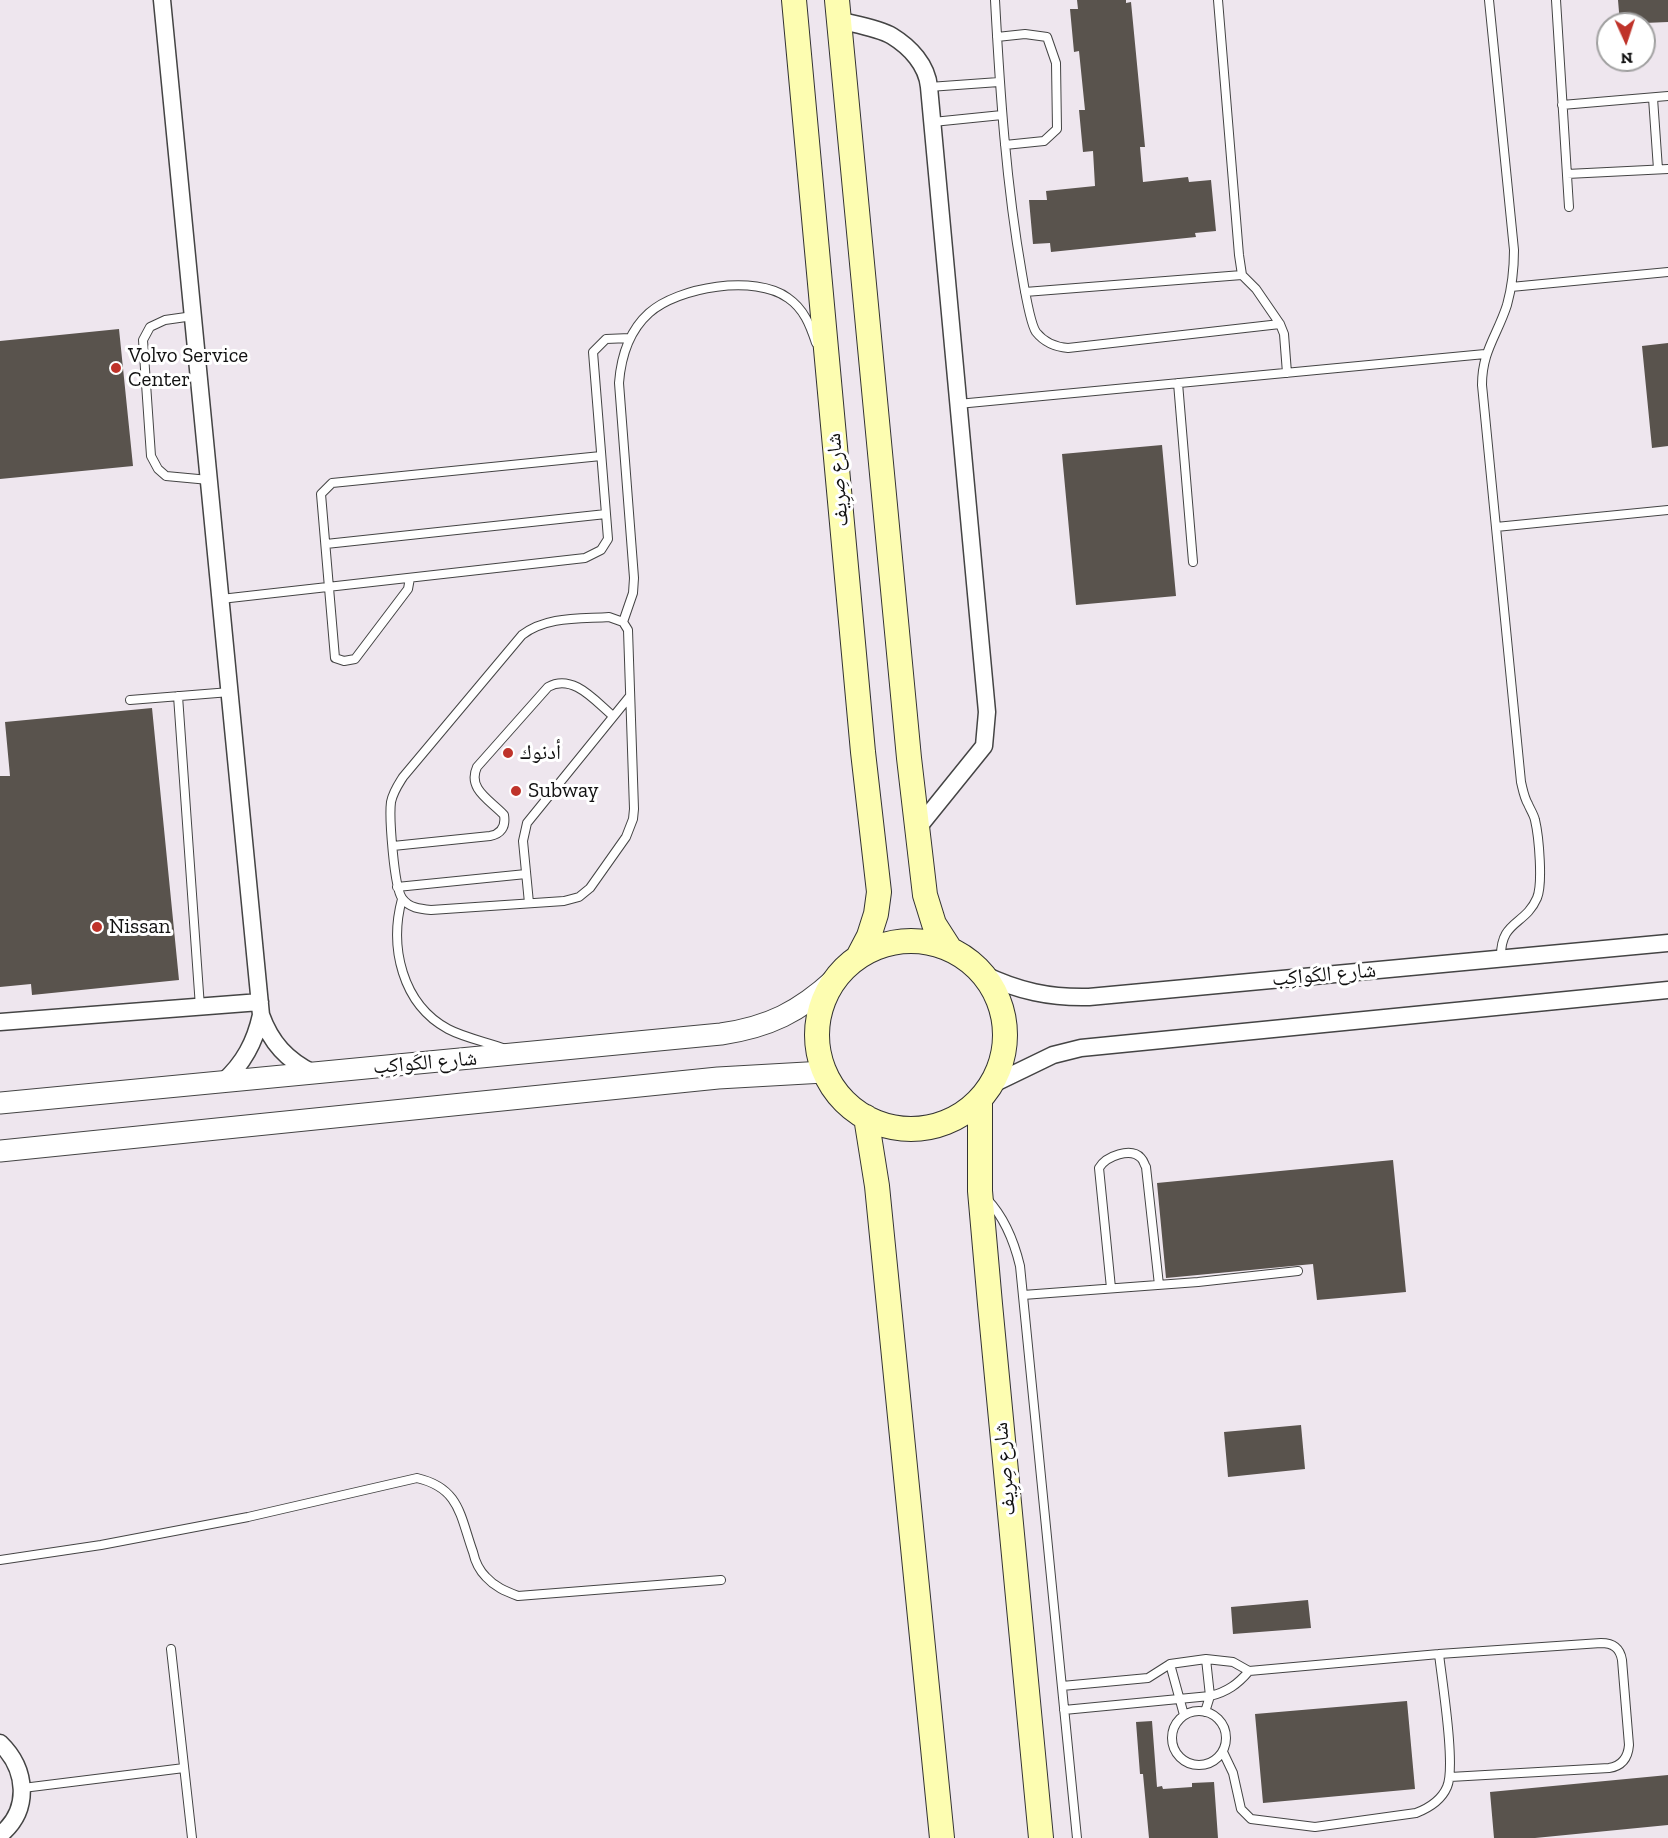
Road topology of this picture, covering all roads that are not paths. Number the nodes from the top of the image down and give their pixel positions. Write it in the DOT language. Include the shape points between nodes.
graph roads {
  1 [pos="162,0"];
  2 [pos="794,0"];
  3 [pos="995,0"];
  4 [pos="1218,0"];
  5 [pos="1488,0"];
  6 [pos="1556,0"];
  7 [pos="837,10"];
  8 [pos="997,37"];
  9 [pos="999,81"];
  10 [pos="930,87"];
  11 [pos="1668,96"];
  12 [pos="1653,98"];
  13 [pos="1563,105"];
  14 [pos="1002,115"];
  15 [pos="933,122"];
  16 [pos="1005,145"];
  17 [pos="1658,169"];
  18 [pos="1668,169"];
  19 [pos="1567,174"];
  20 [pos="1569,207"];
  21 [pos="1668,272"];
  22 [pos="1242,275"];
  23 [pos="1511,287"];
  24 [pos="1025,292"];
  25 [pos="193,316"];
  26 [pos="1280,324"];
  27 [pos="630,338"];
  28 [pos="1485,354"];
  29 [pos="1287,373"];
  30 [pos="1178,382"];
  31 [pos="830,388"];
  32 [pos="958,404"];
  33 [pos="602,456"];
  34 [pos="209,480"];
  35 [pos="1668,510"];
  36 [pos="606,514"];
  37 [pos="1496,527"];
  38 [pos="326,543"];
  39 [pos="1194,562"];
  40 [pos="410,578"];
  41 [pos="329,587"];
  42 [pos="221,599"];
  43 [pos="623,622"];
  44 [pos="230,692"];
  45 [pos="178,696"];
  46 [pos="630,696"];
  47 [pos="130,700"];
  48 [pos="613,716"];
  49 [pos="917,829"];
  50 [pos="393,846"];
  51 [pos="526,874"];
  52 [pos="397,887"];
  53 [pos="402,898"];
  54 [pos="529,903"];
  55 [pos="1668,943"];
  56 [pos="950,949"];
  57 [pos="858,957"];
  58 [pos="1501,958"];
  59 [pos="983,974"];
  60 [pos="835,979"];
  61 [pos="1668,990"];
  62 [pos="200,1007"];
  63 [pos="261,1009"];
  64 [pos="0,1022"];
  65 [pos="520,1054"];
  66 [pos="824,1072"];
  67 [pos="313,1073"];
  68 [pos="223,1082"];
  69 [pos="986,1092"];
  70 [pos="0,1103"];
  71 [pos="866,1118"];
  72 [pos="0,1151"];
  73 [pos="980,1191"];
  74 [pos="1298,1271"];
  75 [pos="1159,1285"];
  76 [pos="1111,1288"];
  77 [pos="1023,1295"];
  78 [pos="0,1560"];
  79 [pos="721,1580"];
  80 [pos="171,1649"];
  81 [pos="1439,1654"];
  82 [pos="1206,1659"];
  83 [pos="1170,1664"];
  84 [pos="1249,1671"];
  85 [pos="1062,1686"];
  86 [pos="1210,1696"];
  87 [pos="1179,1699"];
  88 [pos="1064,1710"];
  89 [pos="1205,1712"];
  90 [pos="1184,1715"];
  91 [pos="0,1743"];
  92 [pos="1223,1752"];
  93 [pos="184,1768"];
  94 [pos="1450,1777"];
  95 [pos="22,1788"];
  96 [pos="6,1829"];
  97 [pos="4,1838"];
  98 [pos="192,1838"];
  99 [pos="942,1838"];
  100 [pos="1041,1838"];
  101 [pos="1077,1838"];
  1 -- 25 [label="street"];
  2 -- 31 [label="main road, شارع صِرِيف"];
  3 -- 8 [label="lane"];
  4 -- 22 [label="lane"];
  5 -- 23 [label="lane" via="1514,250"];
  6 -- 13 [label="lane"];
  7 -- 10 [label="street" via="891,35 918,58"];
  7 -- 49 [label="main road, شارع صِرِيف"];
  8 -- 9 [label="lane"];
  8 -- 16 [label="lane" via="1047,37 1056,63 1057,129 1044,141"];
  9 -- 10 [label="lane"];
  9 -- 14 [label="lane"];
  10 -- 15 [label="street"];
  11 -- 12 [label="lane"];
  12 -- 13 [label="lane"];
  12 -- 17 [label="lane"];
  13 -- 19 [label="lane"];
  14 -- 15 [label="lane"];
  14 -- 16 [label="lane"];
  15 -- 32 [label="street"];
  16 -- 24 [label="lane"];
  17 -- 18 [label="lane"];
  17 -- 19 [label="lane"];
  19 -- 20 [label="lane"];
  21 -- 23 [label="lane"];
  22 -- 24 [label="lane"];
  22 -- 26 [label="lane"];
  23 -- 28 [label="lane"];
  24 -- 26 [label="lane" via="1036,331 1054,346 1068,348"];
  25 -- 34 [label="street"];
  25 -- 34 [label="lane" via="165,320 150,327 143,340 151,456 166,476"];
  26 -- 29 [label="lane"];
  27 -- 31 [label="lane" via="648,313 680,296 721,287 763,287 790,299 807,318"];
  27 -- 33 [label="lane" via="606,339 593,352"];
  27 -- 43 [label="lane" via="619,383 634,578"];
  28 -- 29 [label="lane"];
  28 -- 37 [label="lane" via="1482,385"];
  29 -- 30 [label="lane"];
  30 -- 32 [label="lane"];
  30 -- 39 [label="lane"];
  31 -- 57 [label="main road, شارع صِرِيف" via="879,891 876,914"];
  32 -- 49 [label="street" via="987,712 984,746"];
  33 -- 36 [label="lane"];
  33 -- 38 [label="lane" via="332,483 321,494"];
  34 -- 42 [label="street"];
  35 -- 37 [label="lane"];
  36 -- 38 [label="lane"];
  36 -- 40 [label="lane" via="608,539 601,550 585,558"];
  37 -- 58 [label="lane" via="1521,782 1535,818 1540,879 1540,890 1531,908 1504,937"];
  38 -- 41 [label="lane"];
  40 -- 41 [label="lane"];
  40 -- 41 [label="lane" via="408,589 356,658 344,661 335,658"];
  41 -- 42 [label="lane"];
  42 -- 44 [label="street"];
  43 -- 46 [label="lane" via="628,630"];
  43 -- 50 [label="lane" via="609,616 554,621 522,635 395,789 390,811"];
  44 -- 45 [label="lane"];
  44 -- 63 [label="street"];
  45 -- 47 [label="lane"];
  45 -- 62 [label="lane"];
  46 -- 48 [label="lane"];
  46 -- 54 [label="lane" via="634,800 630,828 586,892 572,900"];
  48 -- 50 [label="lane" via="574,684 559,682 548,687 474,772 478,791 504,815 501,832"];
  48 -- 51 [label="lane" via="531,816 523,841"];
  49 -- 56 [label="main road, شارع صِرِيف" via="927,902 934,924"];
  50 -- 52 [label="lane"];
  51 -- 52 [label="lane"];
  51 -- 54 [label="lane"];
  52 -- 53 [label="lane"];
  53 -- 54 [label="lane" via="412,907 431,910"];
  53 -- 65 [label="lane" via="398,930 401,970 419,1006 451,1030"];
  55 -- 58 [label="street, شارع الكَواكِب"];
  56 -- 57 [label="main road" via="931,943 893,942"];
  56 -- 59 [label="main road"];
  57 -- 60 [label="main road"];
  58 -- 59 [label="street, شارع الكَواكِب" via="1089,997 1045,995"];
  59 -- 69 [label="main road" via="1002,1009 1005,1028 1000,1067"];
  60 -- 65 [label="street, شارع الكَواكِب" via="795,1011 747,1030"];
  60 -- 66 [label="main road" via="823,1000 817,1024"];
  61 -- 69 [label="street" via="1081,1047 1053,1055"];
  62 -- 63 [label="street"];
  62 -- 64 [label="street"];
  63 -- 67 [label="street" via="272,1040 280,1050"];
  63 -- 68 [label="street" via="249,1052"];
  65 -- 67 [label="street, شارع الكَواكِب"];
  66 -- 71 [label="main road" via="849,1106"];
  66 -- 72 [label="street, شارع الكَواكِب" via="738,1076"];
  67 -- 68 [label="street, شارع الكَواكِب"];
  68 -- 70 [label="street, شارع الكَواكِب"];
  69 -- 71 [label="main road" via="961,1114 939,1125 914,1129"];
  69 -- 73 [label="main road, شارع صِرِيف"];
  71 -- 99 [label="main road" via="877,1186"];
  73 -- 77 [label="lane" via="1010,1234 1020,1266"];
  73 -- 100 [label="main road, شارع صِرِيف"];
  74 -- 75 [label="lane"];
  75 -- 76 [label="lane"];
  75 -- 76 [label="lane" via="1146,1167 1133,1154 1110,1156 1099,1168"];
  76 -- 77 [label="lane"];
  77 -- 85 [label="lane"];
  78 -- 79 [label="lane" via="227,1521 417,1478 434,1482 448,1492 484,1576 499,1589 518,1596"];
  80 -- 93 [label="lane"];
  81 -- 84 [label="lane"];
  81 -- 94 [label="lane"];
  81 -- 94 [label="lane" via="1607,1643 1618,1649 1622,1660 1629,1745 1620,1765"];
  82 -- 83 [label="lane"];
  82 -- 84 [label="lane" via="1224,1660"];
  82 -- 86 [label="lane"];
  83 -- 85 [label="lane" via="1148,1678"];
  83 -- 87 [label="lane"];
  84 -- 86 [label="lane" via="1236,1685"];
  85 -- 88 [label="lane"];
  86 -- 87 [label="lane"];
  86 -- 89 [label="lane"];
  87 -- 88 [label="lane"];
  87 -- 90 [label="lane"];
  88 -- 101 [label="lane"];
  89 -- 90 [label="lane"];
  89 -- 92 [label="lane" via="1224,1726"];
  90 -- 92 [label="lane" via="1172,1737 1173,1746 1184,1760 1200,1765"];
  91 -- 95 [label="street" via="20,1772"];
  92 -- 94 [label="lane" via="1233,1773 1241,1809 1258,1821 1327,1826 1416,1813 1442,1796"];
  93 -- 95 [label="lane"];
  93 -- 98 [label="lane"];
  95 -- 96 [label="street" via="22,1800"];
  96 -- 97 [label="street"];
}
